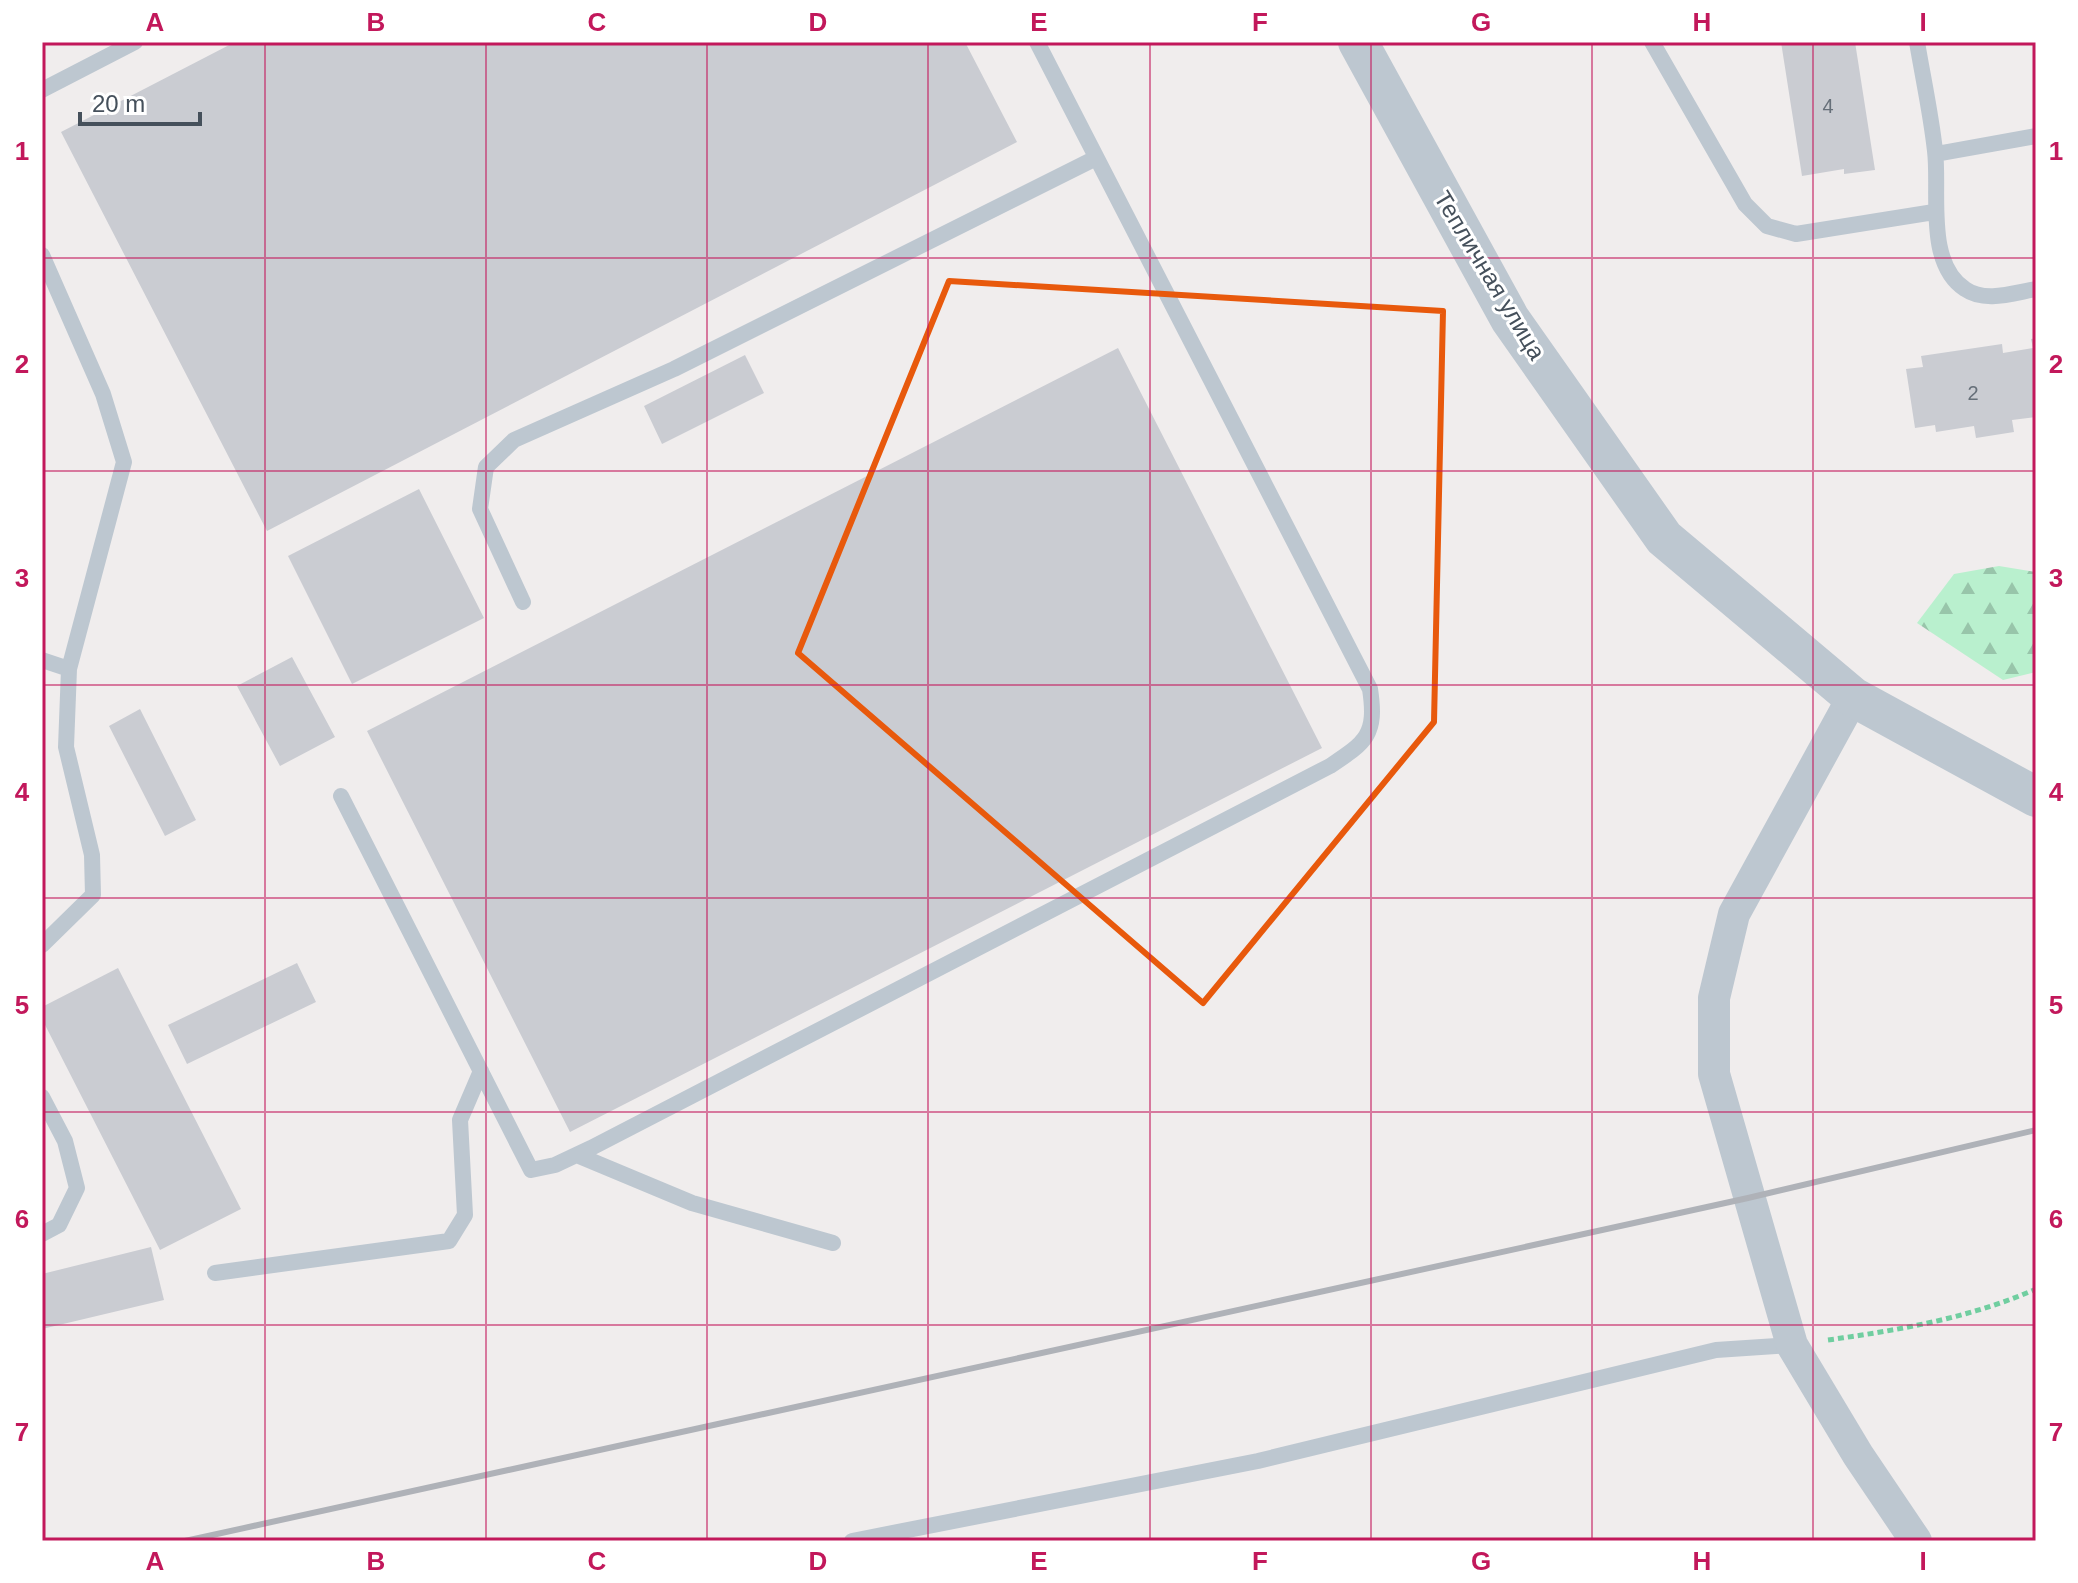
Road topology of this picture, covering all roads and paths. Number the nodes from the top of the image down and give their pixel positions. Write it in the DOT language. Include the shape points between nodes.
graph roads {
  1 [pos="135,42"];
  2 [pos="1037,42"];
  3 [pos="1358,42"];
  4 [pos="1652,42"];
  5 [pos="1917,42"];
  6 [pos="42,90"];
  7 [pos="2036,136"];
  8 [pos="1936,154"];
  9 [pos="1096,158"];
  10 [pos="1934,212"];
  11 [pos="42,255"];
  12 [pos="2036,289"];
  13 [pos="523,602"];
  14 [pos="42,660"];
  15 [pos="69,669"];
  16 [pos="1853,697"];
  17 [pos="341,796"];
  18 [pos="2036,797"];
  19 [pos="42,945"];
  20 [pos="481,1071"];
  21 [pos="42,1097"];
  22 [pos="577,1155"];
  23 [pos="42,1234"];
  24 [pos="833,1243"];
  25 [pos="215,1273"];
  26 [pos="2036,1289"];
  27 [pos="1792,1345"];
  28 [pos="852,1541"];
  29 [pos="1916,1541"];
  1 -- 6 [label="lane"];
  2 -- 9 [label="lane"];
  3 -- 16 [label="street, Тепличная улица" via="1510,319 1664,538"];
  4 -- 10 [label="lane" via="1745,204 1767,226 1796,234"];
  5 -- 8 [label="lane"];
  7 -- 8 [label="lane"];
  8 -- 10 [label="lane"];
  9 -- 13 [label="lane" via="674,369 514,440 486,467 480,509"];
  9 -- 22 [label="lane" via="1370,689 1374,718 1365,743 1330,766"];
  10 -- 12 [label="lane" via="1948,273 1965,290 1985,297"];
  11 -- 15 [label="lane" via="103,394 124,462"];
  14 -- 15 [label="lane"];
  15 -- 19 [label="lane" via="66,747 92,855 93,895"];
  16 -- 18 [label="street, Тепличная улица"];
  16 -- 27 [label="street" via="1734,914 1714,998 1714,1074"];
  17 -- 20 [label="lane"];
  20 -- 22 [label="lane" via="531,1170"];
  20 -- 25 [label="lane" via="460,1120 465,1215 449,1241"];
  21 -- 23 [label="lane" via="65,1141 77,1188 59,1225"];
  22 -- 24 [label="lane" via="692,1203"];
  26 -- 27 [label="path" via="1997,1306 1895,1331"];
  27 -- 28 [label="lane" via="1716,1350 1258,1461"];
  27 -- 29 [label="street"];
}
